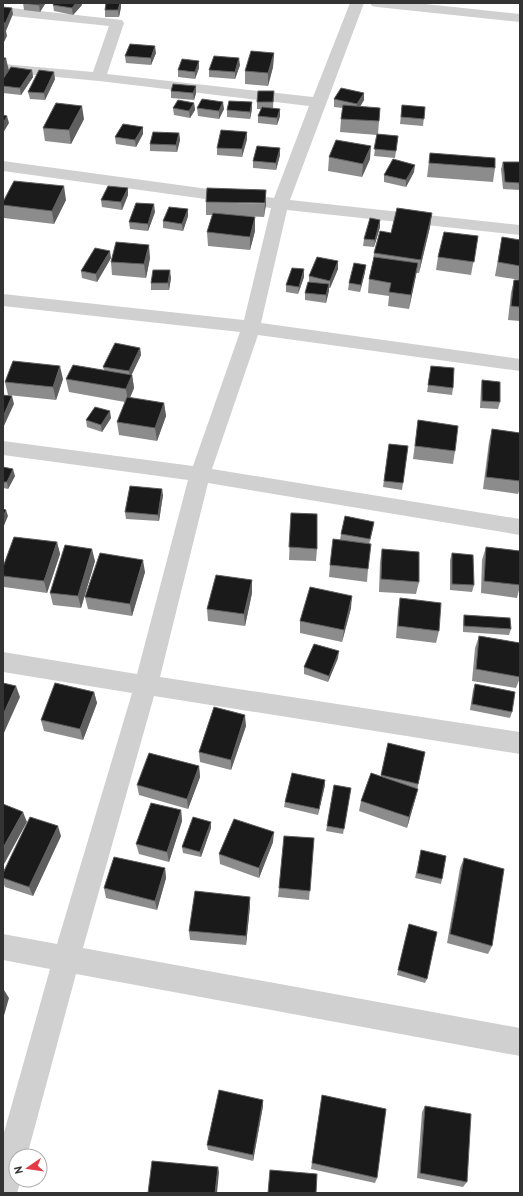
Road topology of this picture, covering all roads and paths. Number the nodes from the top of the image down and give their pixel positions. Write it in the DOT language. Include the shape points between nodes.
graph roads {
  1 [pos="357,3"];
  2 [pos="377,3"];
  3 [pos="3,11"];
  4 [pos="520,18"];
  5 [pos="3,68"];
  6 [pos="99,77"];
  7 [pos="318,102"];
  8 [pos="3,166"];
  9 [pos="280,204"];
  10 [pos="520,230"];
  11 [pos="3,300"];
  12 [pos="251,327"];
  13 [pos="520,366"];
  14 [pos="3,448"];
  15 [pos="200,475"];
  16 [pos="520,527"];
  17 [pos="3,662"];
  18 [pos="146,686"];
  19 [pos="520,743"];
  20 [pos="3,947"];
  21 [pos="66,959"];
  22 [pos="520,1042"];
  23 [pos="3,1190"];
  1 -- 7 [label="street"];
  2 -- 4 [label="street"];
  3 -- 6 [label="street" via="117,23"];
  5 -- 6 [label="street"];
  6 -- 7 [label="street"];
  7 -- 9 [label="street"];
  8 -- 9 [label="street"];
  9 -- 10 [label="street"];
  9 -- 12 [label="street"];
  11 -- 12 [label="street"];
  12 -- 13 [label="street"];
  12 -- 15 [label="street"];
  14 -- 15 [label="street"];
  15 -- 16 [label="street"];
  15 -- 18 [label="street"];
  17 -- 18 [label="street"];
  18 -- 19 [label="street"];
  18 -- 21 [label="street"];
  20 -- 21 [label="street"];
  21 -- 22 [label="street"];
  21 -- 23 [label="street"];
}
